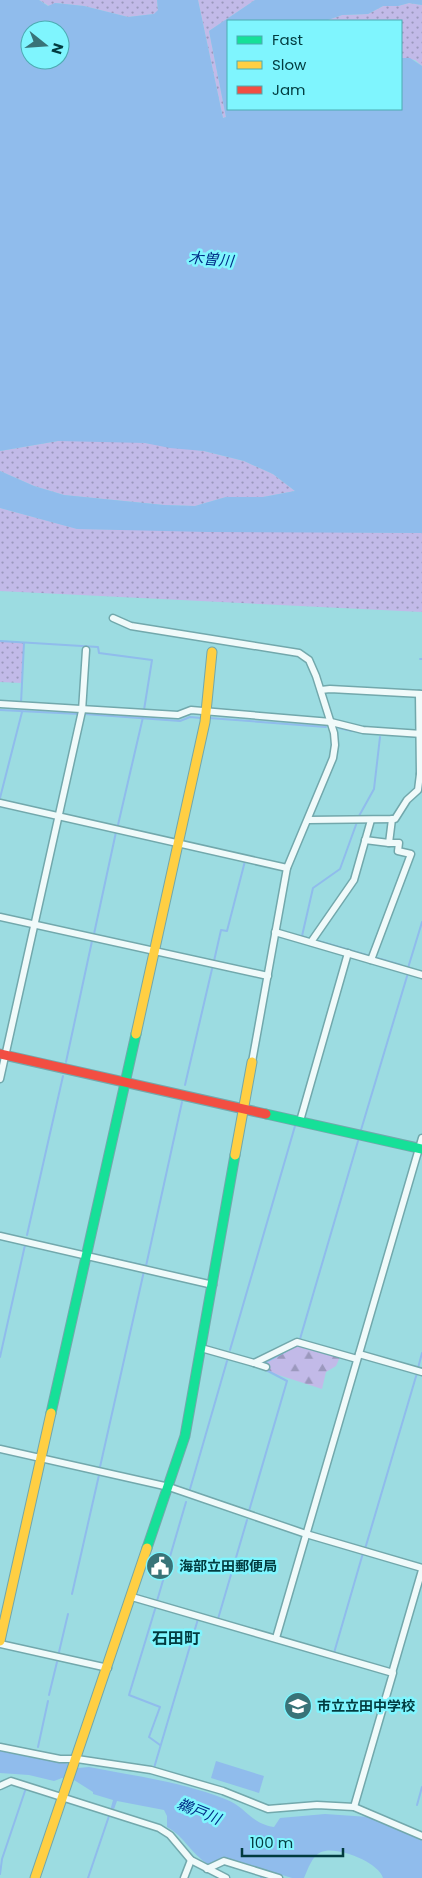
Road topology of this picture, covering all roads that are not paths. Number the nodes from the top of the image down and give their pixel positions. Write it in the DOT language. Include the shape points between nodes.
graph roads {
  1 [pos="113,618"];
  2 [pos="86,650"];
  3 [pos="212,652"];
  4 [pos="321,690"];
  5 [pos="421,694"];
  6 [pos="0,704"];
  7 [pos="82,708"];
  8 [pos="206,715"];
  9 [pos="331,722"];
  10 [pos="421,734"];
  11 [pos="421,774"];
  12 [pos="0,803"];
  13 [pos="58,816"];
  14 [pos="392,819"];
  15 [pos="308,820"];
  16 [pos="371,820"];
  17 [pos="365,840"];
  18 [pos="177,843"];
  19 [pos="389,843"];
  20 [pos="287,868"];
  21 [pos="0,917"];
  22 [pos="34,925"];
  23 [pos="275,932"];
  24 [pos="311,942"];
  25 [pos="153,951"];
  26 [pos="348,953"];
  27 [pos="371,960"];
  28 [pos="422,975"];
  29 [pos="268,976"];
  30 [pos="3,1055"];
  31 [pos="252,1062"];
  32 [pos="0,1079"];
  33 [pos="123,1082"];
  34 [pos="243,1108"];
  35 [pos="300,1121"];
  36 [pos="422,1138"];
  37 [pos="421,1148"];
  38 [pos="0,1236"];
  39 [pos="85,1255"];
  40 [pos="213,1285"];
  41 [pos="201,1348"];
  42 [pos="358,1357"];
  43 [pos="254,1363"];
  44 [pos="266,1366"];
  45 [pos="422,1372"];
  46 [pos="0,1449"];
  47 [pos="40,1458"];
  48 [pos="169,1487"];
  49 [pos="306,1534"];
  50 [pos="422,1569"];
  51 [pos="132,1596"];
  52 [pos="276,1638"];
  53 [pos="0,1642"];
  54 [pos="108,1668"];
  55 [pos="392,1673"];
  56 [pos="0,1747"];
  57 [pos="76,1761"];
  58 [pos="0,1786"];
  59 [pos="63,1796"];
  60 [pos="354,1807"];
  61 [pos="422,1836"];
  62 [pos="191,1860"];
  63 [pos="207,1869"];
  64 [pos="266,1876"];
  65 [pos="35,1878"];
  66 [pos="184,1878"];
  67 [pos="226,1878"];
  68 [pos="279,1878"];
  1 -- 4 [label="street" via="131,626 299,653 309,660"];
  2 -- 7 [label="street"];
  3 -- 8 [label="street"];
  4 -- 5 [label="street"];
  4 -- 9 [label="street"];
  5 -- 10 [label="street"];
  6 -- 7 [label="street"];
  7 -- 8 [label="street" via="178,715 192,710"];
  7 -- 13 [label="street"];
  8 -- 9 [label="street"];
  8 -- 18 [label="street"];
  9 -- 10 [label="street" via="363,730"];
  9 -- 15 [label="street" via="335,745 333,758"];
  10 -- 11 [label="street"];
  11 -- 14 [label="street" via="418,790"];
  12 -- 13 [label="street"];
  13 -- 18 [label="street"];
  13 -- 22 [label="street"];
  14 -- 16 [label="street"];
  14 -- 19 [label="street"];
  15 -- 16 [label="street"];
  15 -- 20 [label="street"];
  16 -- 17 [label="street"];
  17 -- 19 [label="street"];
  17 -- 24 [label="street" via="354,880"];
  18 -- 20 [label="street"];
  18 -- 25 [label="street"];
  19 -- 27 [label="street" via="399,843 398,851 411,854"];
  20 -- 23 [label="street"];
  21 -- 22 [label="street"];
  22 -- 25 [label="street"];
  22 -- 30 [label="street"];
  23 -- 24 [label="street"];
  23 -- 29 [label="street"];
  24 -- 26 [label="street"];
  25 -- 29 [label="street"];
  25 -- 33 [label="street"];
  26 -- 27 [label="street"];
  26 -- 35 [label="street"];
  27 -- 28 [label="street"];
  29 -- 31 [label="street"];
  30 -- 32 [label="street"];
  30 -- 33 [label="street"];
  31 -- 34 [label="street"];
  33 -- 34 [label="street"];
  33 -- 39 [label="street"];
  34 -- 35 [label="street"];
  34 -- 40 [label="street"];
  35 -- 37 [label="street"];
  36 -- 37 [label="street"];
  37 -- 42 [label="street"];
  38 -- 39 [label="street"];
  39 -- 40 [label="street"];
  39 -- 47 [label="street"];
  40 -- 41 [label="street"];
  41 -- 43 [label="street"];
  41 -- 48 [label="street" via="185,1436"];
  42 -- 43 [label="street" via="297,1342"];
  42 -- 45 [label="street"];
  42 -- 49 [label="street"];
  43 -- 44 [label="street"];
  46 -- 47 [label="street"];
  47 -- 48 [label="street"];
  47 -- 53 [label="street"];
  48 -- 49 [label="street"];
  48 -- 51 [label="street"];
  49 -- 50 [label="street"];
  49 -- 52 [label="street"];
  50 -- 55 [label="street"];
  51 -- 52 [label="street"];
  51 -- 54 [label="street"];
  52 -- 55 [label="street"];
  53 -- 54 [label="street"];
  54 -- 57 [label="street"];
  55 -- 60 [label="street"];
  56 -- 57 [label="street"];
  57 -- 59 [label="street"];
  57 -- 60 [label="street" via="151,1770 223,1791 268,1809 317,1805"];
  58 -- 59 [label="street" via="11,1781"];
  59 -- 62 [label="street" via="158,1828 170,1835"];
  59 -- 65 [label="street"];
  60 -- 61 [label="street"];
  62 -- 63 [label="street"];
  62 -- 66 [label="street"];
  63 -- 64 [label="street" via="224,1861"];
  63 -- 67 [label="street"];
  64 -- 68 [label="street"];
}
